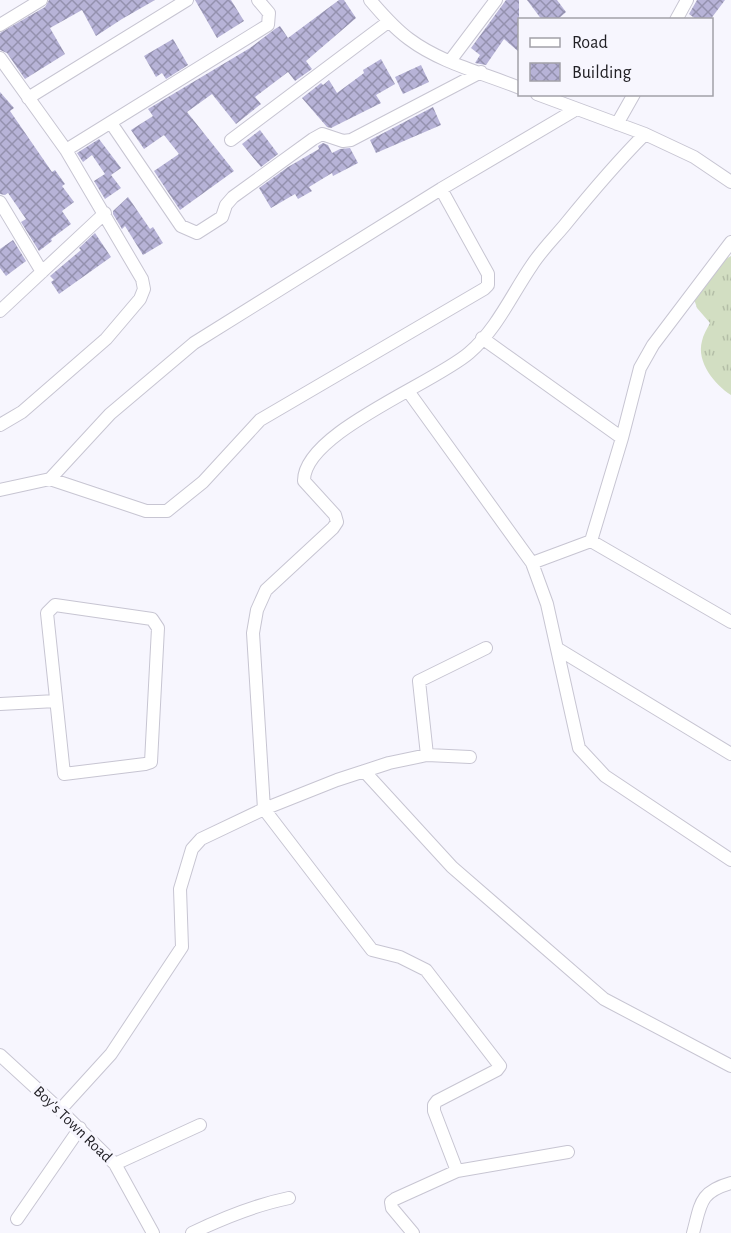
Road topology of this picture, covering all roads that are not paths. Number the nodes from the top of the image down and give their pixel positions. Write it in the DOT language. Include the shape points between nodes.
graph roads {
  1 [pos="41,0"];
  2 [pos="187,0"];
  3 [pos="258,0"];
  4 [pos="370,0"];
  5 [pos="496,0"];
  6 [pos="687,0"];
  7 [pos="677,18"];
  8 [pos="388,22"];
  9 [pos="0,25"];
  10 [pos="0,58"];
  11 [pos="450,62"];
  12 [pos="481,72"];
  13 [pos="518,88"];
  14 [pos="542,96"];
  15 [pos="633,96"];
  16 [pos="28,98"];
  17 [pos="575,110"];
  18 [pos="111,123"];
  19 [pos="617,124"];
  20 [pos="645,134"];
  21 [pos="231,140"];
  22 [pos="66,150"];
  23 [pos="731,182"];
  24 [pos="441,189"];
  25 [pos="0,202"];
  26 [pos="105,213"];
  27 [pos="731,242"];
  28 [pos="42,272"];
  29 [pos="0,311"];
  30 [pos="483,338"];
  31 [pos="408,391"];
  32 [pos="0,424"];
  33 [pos="622,438"];
  34 [pos="51,479"];
  35 [pos="0,490"];
  36 [pos="591,541"];
  37 [pos="532,563"];
  38 [pos="731,622"];
  39 [pos="486,648"];
  40 [pos="558,649"];
  41 [pos="56,700"];
  42 [pos="0,704"];
  43 [pos="731,754"];
  44 [pos="427,755"];
  45 [pos="470,757"];
  46 [pos="364,771"];
  47 [pos="264,809"];
  48 [pos="731,860"];
  49 [pos="0,1055"];
  50 [pos="731,1065"];
  51 [pos="60,1110"];
  52 [pos="200,1125"];
  53 [pos="80,1128"];
  54 [pos="568,1152"];
  55 [pos="115,1164"];
  56 [pos="457,1171"];
  57 [pos="731,1183"];
  58 [pos="289,1198"];
  59 [pos="17,1219"];
  60 [pos="153,1233"];
  61 [pos="192,1233"];
  62 [pos="413,1233"];
  63 [pos="693,1233"];
  1 -- 9 [label="street"];
  2 -- 16 [label="street"];
  3 -- 18 [label="street" via="269,14 268,25"];
  4 -- 8 [label="street"];
  5 -- 11 [label="street"];
  6 -- 7 [label="street"];
  8 -- 11 [label="street"];
  8 -- 21 [label="street"];
  10 -- 16 [label="street"];
  11 -- 12 [label="street"];
  12 -- 13 [label="street"];
  12 -- 18 [label="street" via="351,140 322,134 313,138 233,197 222,217 197,233 181,226"];
  14 -- 17 [label="street"];
  15 -- 19 [label="street"];
  16 -- 22 [label="street"];
  17 -- 19 [label="street"];
  17 -- 24 [label="street"];
  18 -- 22 [label="street"];
  19 -- 20 [label="street"];
  20 -- 23 [label="street" via="694,157"];
  20 -- 30 [label="street" via="532,264"];
  22 -- 26 [label="street"];
  24 -- 34 [label="street" via="194,343 110,414"];
  24 -- 34 [label="street" via="488,274 484,289 260,420 203,482 167,511 146,511"];
  25 -- 28 [label="street"];
  26 -- 28 [label="street"];
  26 -- 32 [label="street" via="142,279 140,299 106,339 22,412"];
  27 -- 33 [label="street" via="640,368"];
  28 -- 29 [label="street"];
  30 -- 31 [label="street" via="468,354"];
  30 -- 33 [label="street"];
  31 -- 37 [label="street"];
  31 -- 47 [label="street" via="329,441 304,473 304,481 337,522 266,590 257,610 254,633"];
  33 -- 36 [label="street"];
  34 -- 35 [label="street"];
  36 -- 37 [label="street"];
  36 -- 38 [label="street"];
  37 -- 40 [label="street" via="548,604"];
  39 -- 44 [label="street" via="419,681"];
  40 -- 43 [label="street"];
  40 -- 48 [label="street" via="579,748 605,776"];
  41 -- 41 [label="street" via="47,613 50,608 55,605 156,622 151,762 64,774"];
  41 -- 42 [label="street"];
  44 -- 45 [label="street"];
  44 -- 46 [label="street"];
  46 -- 47 [label="street"];
  46 -- 50 [label="street" via="452,867 604,999"];
  47 -- 51 [label="street" via="201,839 192,849 180,889 182,947 111,1054"];
  47 -- 56 [label="street" via="372,950 400,957 426,970 500,1066 434,1105"];
  49 -- 51 [label="street, Boy's Town Road"];
  51 -- 53 [label="street, Boy's Town Road"];
  52 -- 55 [label="street"];
  53 -- 55 [label="street, Boy's Town Road"];
  53 -- 59 [label="street"];
  54 -- 56 [label="street"];
  55 -- 60 [label="street, Boy's Town Road"];
  56 -- 62 [label="street" via="391,1202"];
  57 -- 63 [label="street" via="702,1198"];
  58 -- 61 [label="street" via="269,1202"];
}
